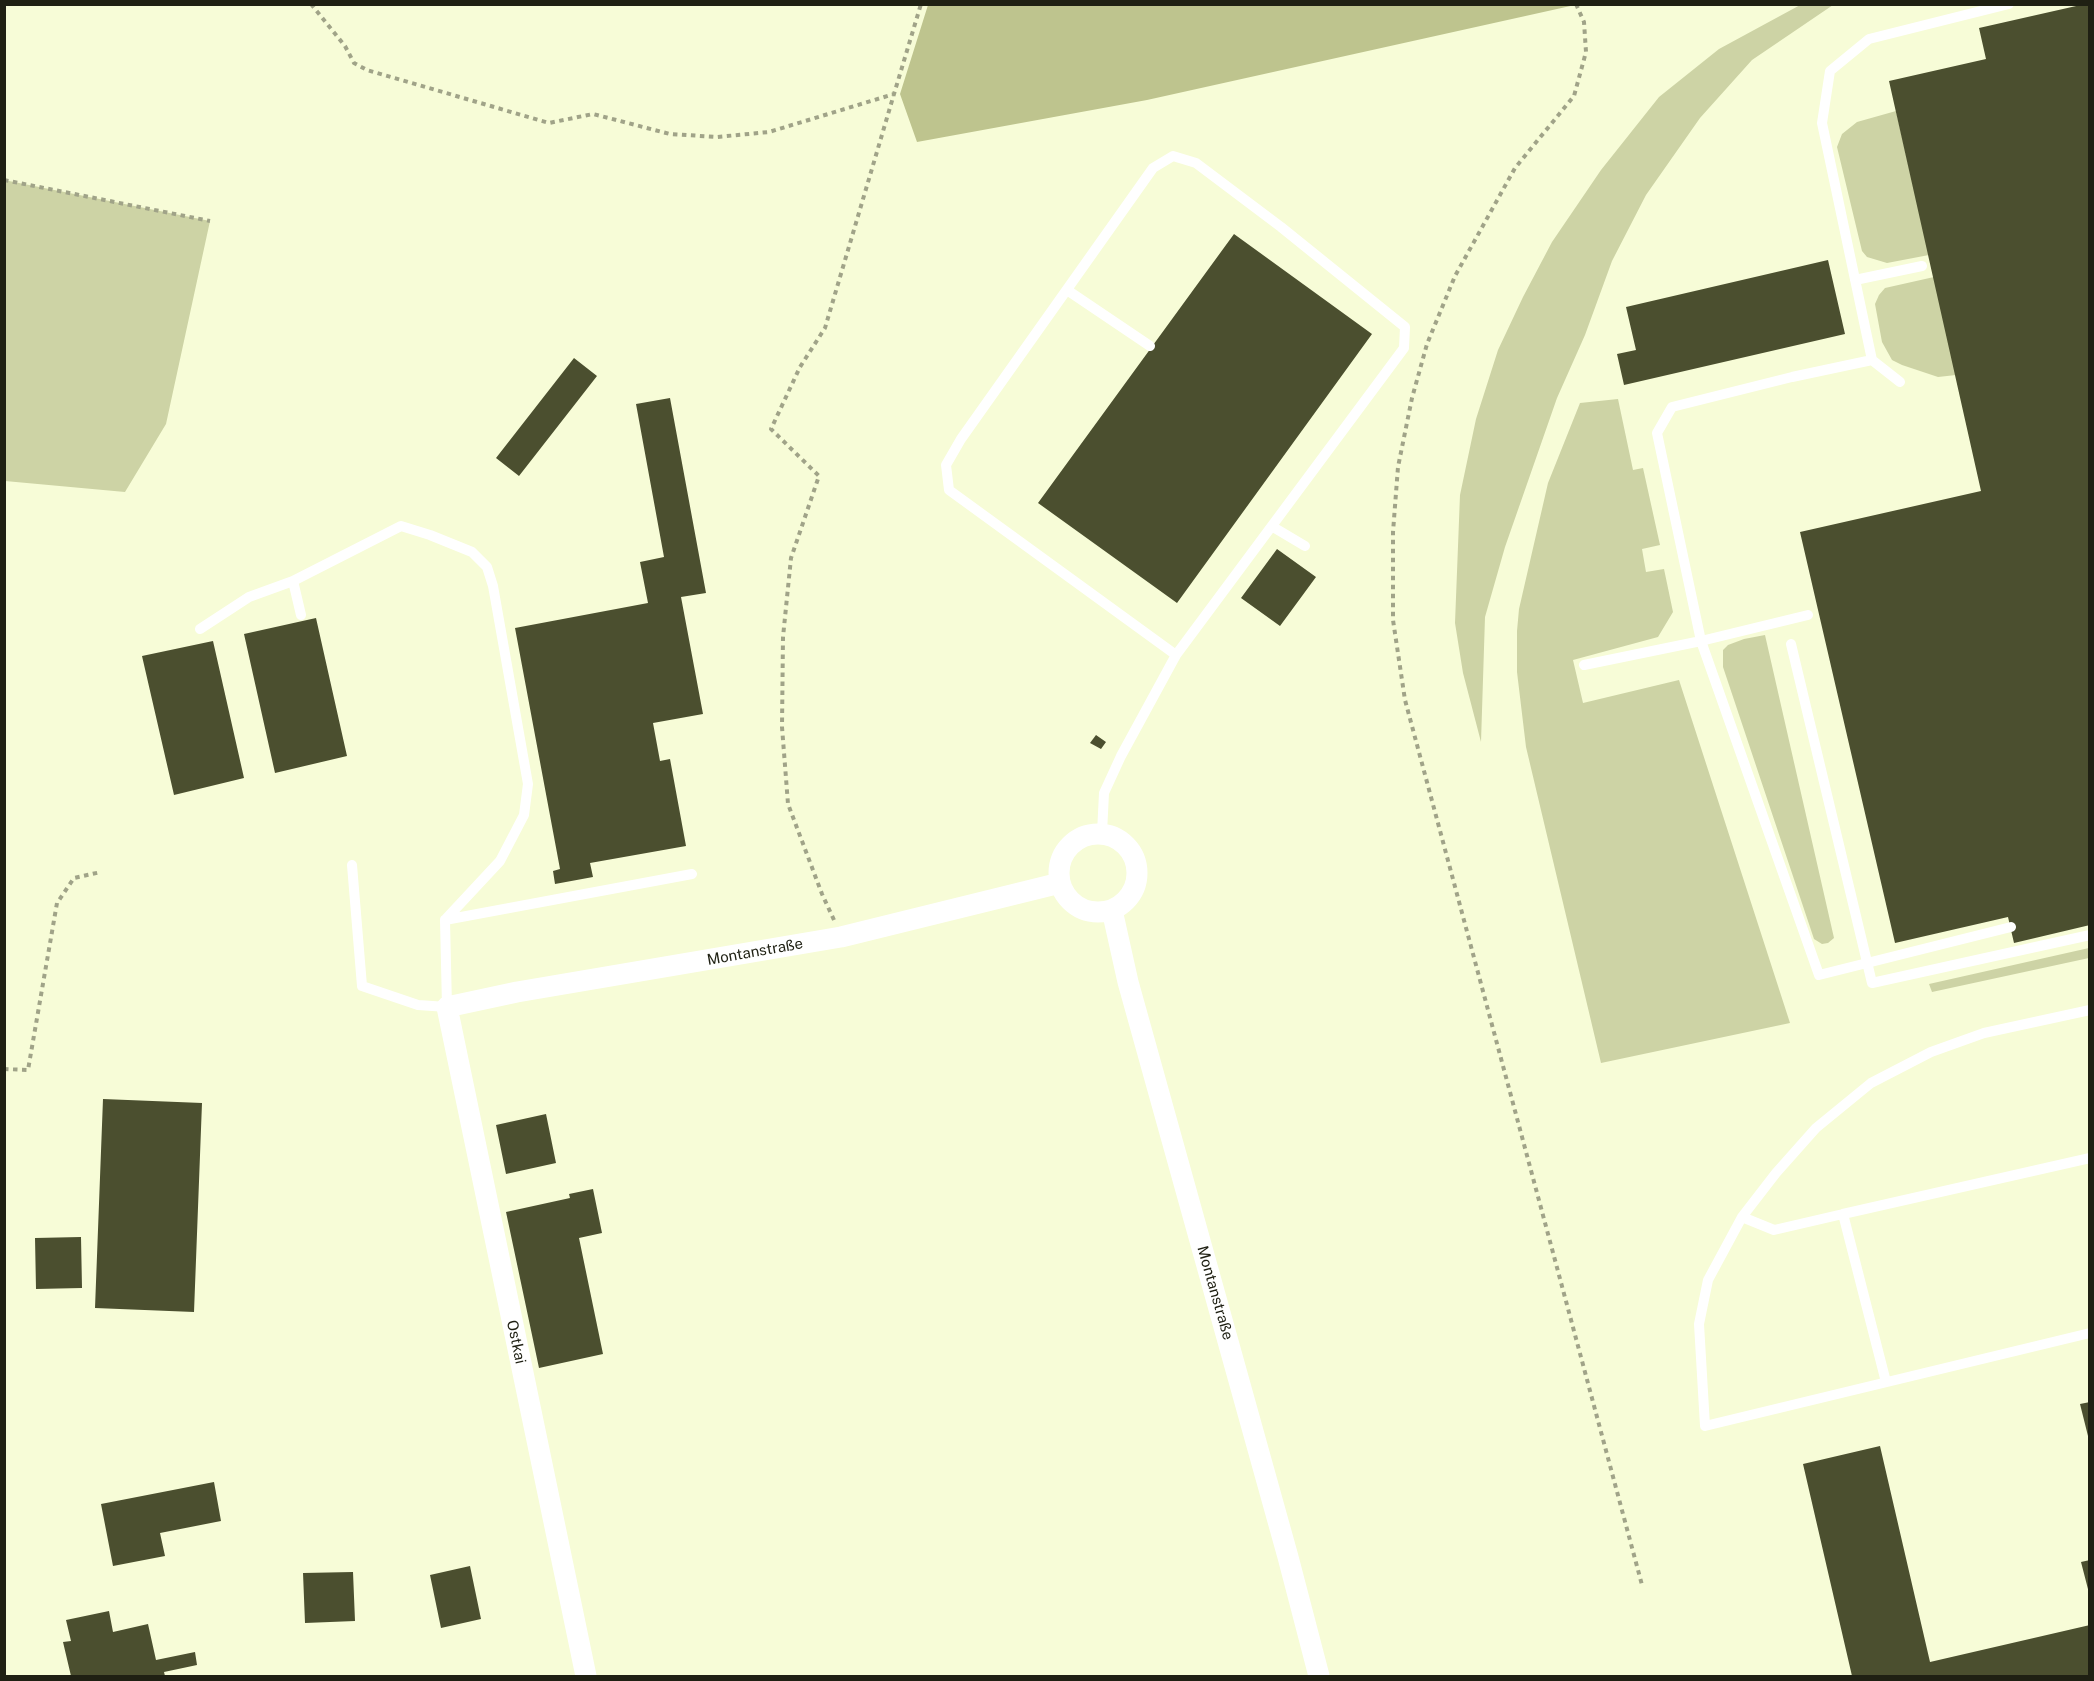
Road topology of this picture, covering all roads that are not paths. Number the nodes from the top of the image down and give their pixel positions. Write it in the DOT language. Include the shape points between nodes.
graph roads {
  1 [pos="2009,4"];
  2 [pos="1923,266"];
  3 [pos="1855,280"];
  4 [pos="1067,290"];
  5 [pos="1150,346"];
  6 [pos="1872,360"];
  7 [pos="1900,382"];
  8 [pos="1273,527"];
  9 [pos="1305,546"];
  10 [pos="293,580"];
  11 [pos="301,615"];
  12 [pos="1808,615"];
  13 [pos="200,628"];
  14 [pos="1701,641"];
  15 [pos="1791,644"];
  16 [pos="1176,655"];
  17 [pos="1584,665"];
  18 [pos="1102,833"];
  19 [pos="352,865"];
  20 [pos="692,874"];
  21 [pos="1060,883"];
  22 [pos="1112,910"];
  23 [pos="445,920"];
  24 [pos="2010,927"];
  25 [pos="2090,935"];
  26 [pos="1868,963"];
  27 [pos="447,1006"];
  28 [pos="2090,1010"];
  29 [pos="2090,1158"];
  30 [pos="1843,1214"];
  31 [pos="1742,1217"];
  32 [pos="2090,1333"];
  33 [pos="1887,1382"];
  34 [pos="586,1677"];
  35 [pos="1319,1677"];
  1 -- 3 [label="lane" via="1869,39 1830,71 1822,123"];
  2 -- 3 [label="lane"];
  3 -- 6 [label="lane"];
  4 -- 5 [label="lane"];
  4 -- 8 [label="lane" via="1153,168 1173,156 1196,163 1281,226 1404,327 1404,348"];
  4 -- 16 [label="lane" via="961,439 946,465 949,490"];
  6 -- 7 [label="lane"];
  6 -- 14 [label="lane" via="1672,407 1657,433"];
  8 -- 9 [label="lane"];
  8 -- 16 [label="lane"];
  10 -- 11 [label="lane"];
  10 -- 13 [label="lane" via="249,597"];
  10 -- 23 [label="lane" via="401,526 472,552 487,567 528,784 524,816 500,861"];
  12 -- 14 [label="lane"];
  14 -- 17 [label="lane"];
  14 -- 26 [label="lane" via="1819,975"];
  15 -- 26 [label="lane"];
  16 -- 18 [label="lane" via="1104,793"];
  18 -- 21 [label="street" via="1075,840 1065,850 1058,870"];
  18 -- 22 [label="street" via="1129,847 1138,872 1132,892"];
  19 -- 27 [label="lane" via="362,986 418,1005"];
  20 -- 23 [label="lane"];
  21 -- 22 [label="street" via="1073,903 1085,910"];
  21 -- 27 [label="street, Montanstraße" via="841,937"];
  22 -- 35 [label="street, Montanstraße" via="1128,982"];
  23 -- 27 [label="lane"];
  24 -- 26 [label="lane"];
  25 -- 26 [label="lane" via="1872,983"];
  27 -- 34 [label="street, Ostkai"];
  28 -- 31 [label="lane" via="1984,1033 1931,1052 1871,1083 1816,1128"];
  29 -- 30 [label="lane"];
  30 -- 31 [label="lane" via="1774,1230"];
  30 -- 33 [label="lane"];
  31 -- 33 [label="lane" via="1708,1280 1699,1324 1705,1426"];
  32 -- 33 [label="lane"];
}
